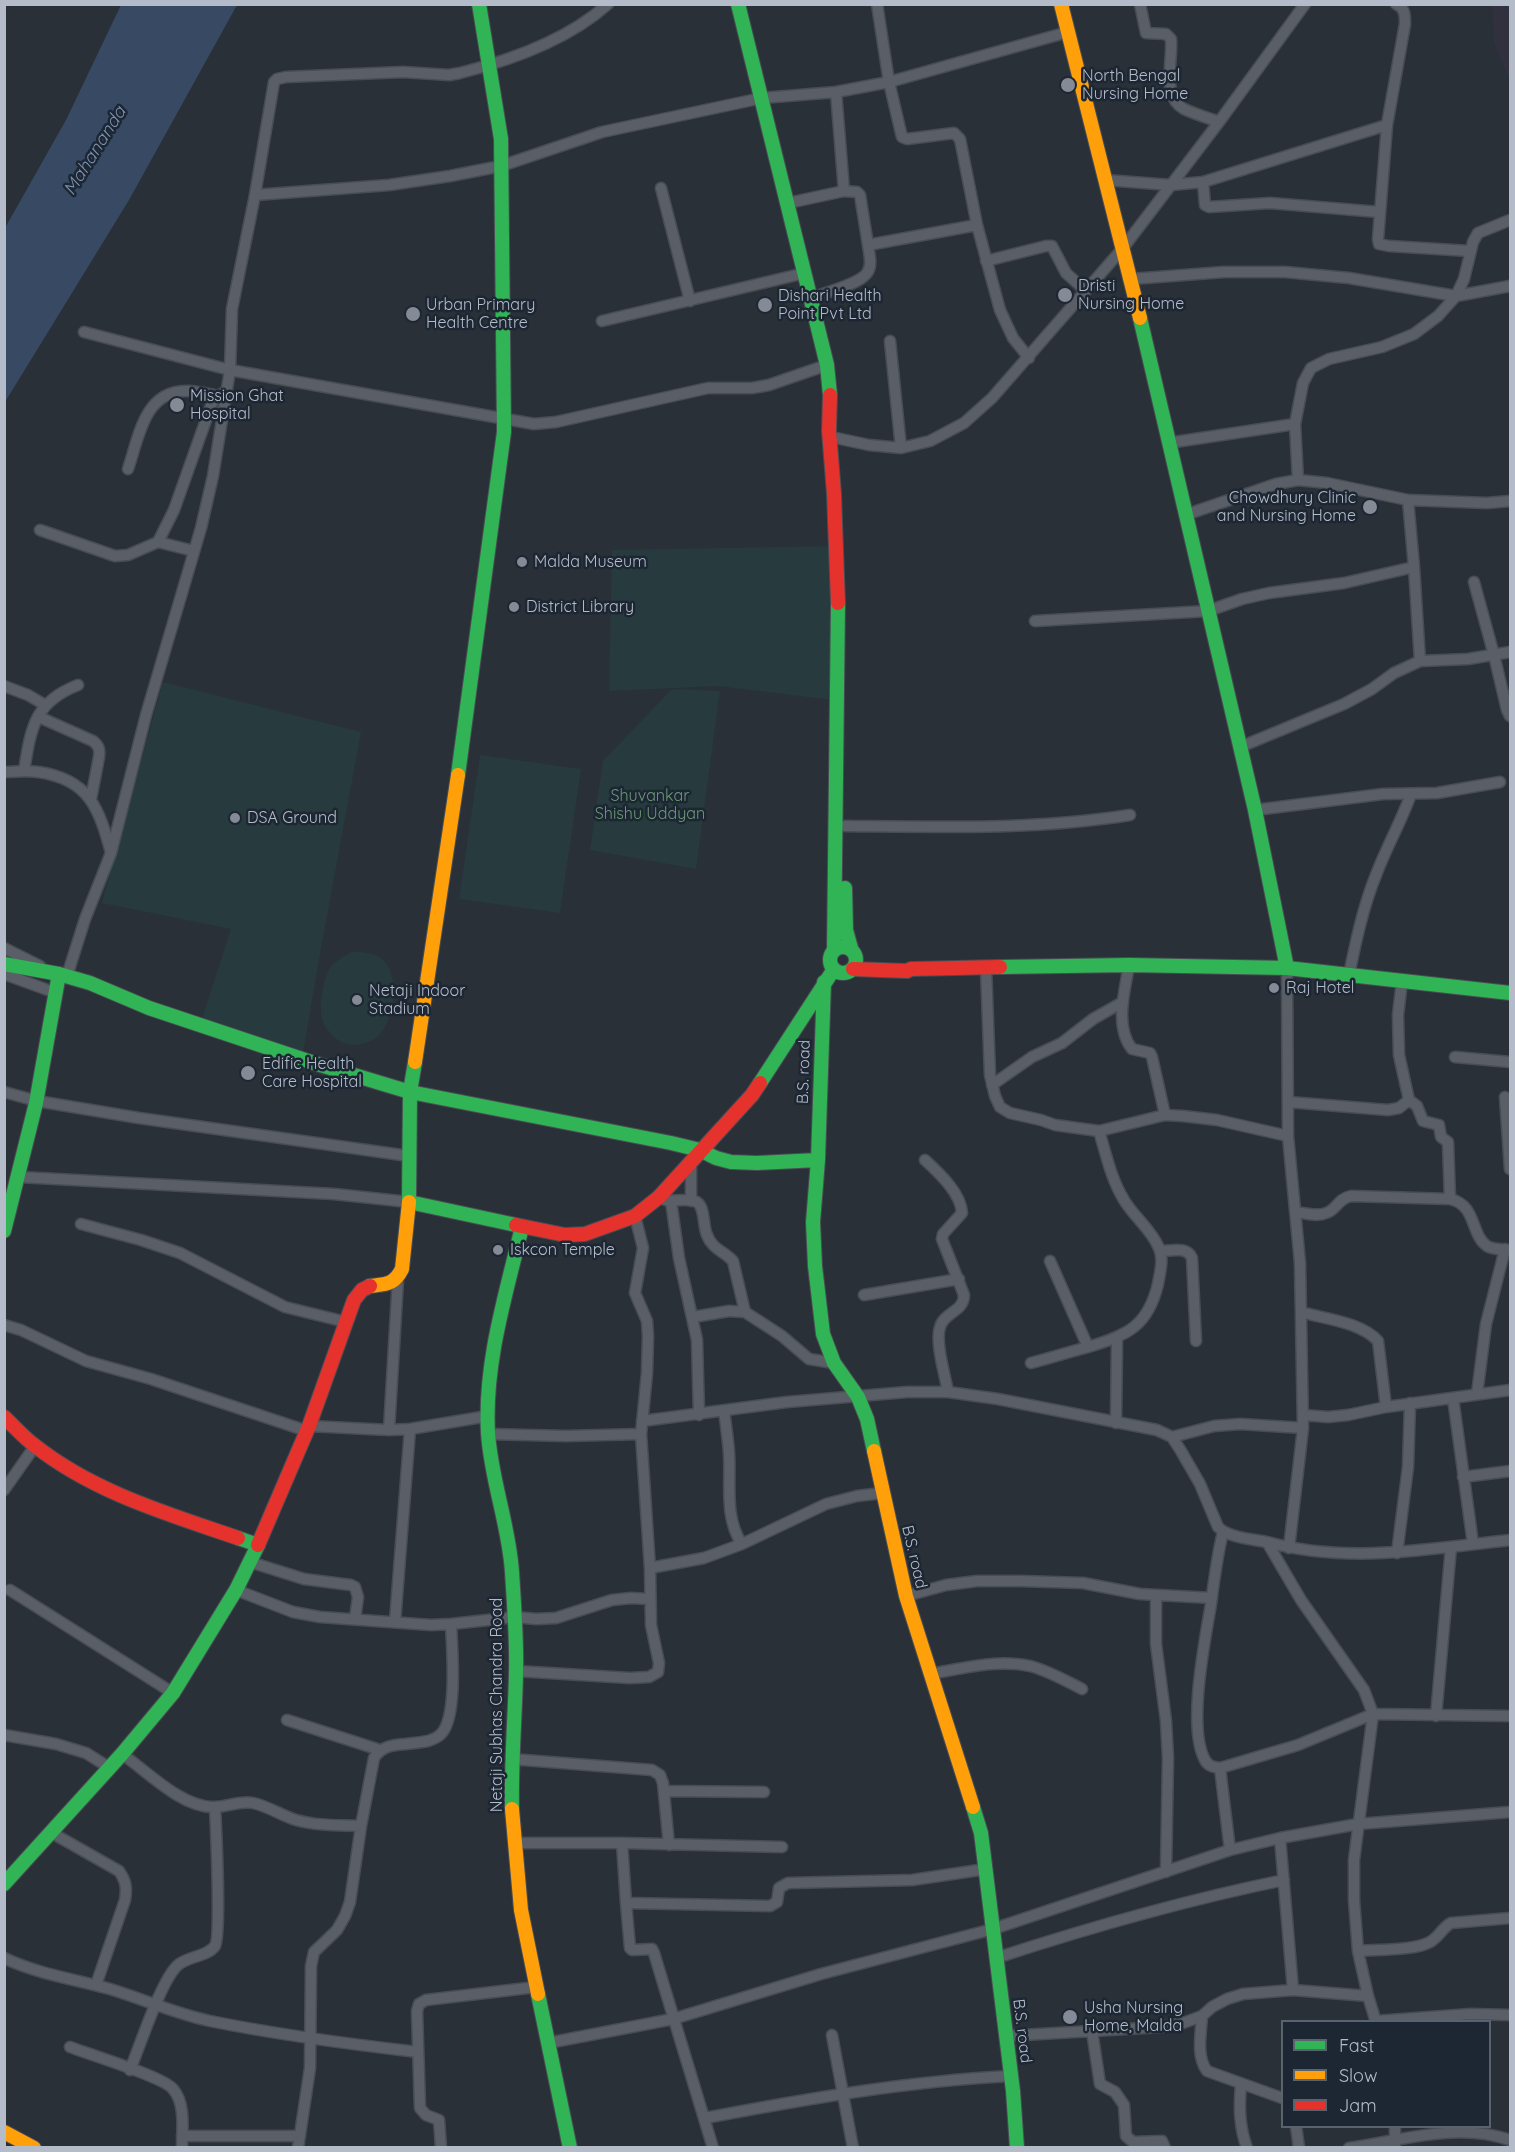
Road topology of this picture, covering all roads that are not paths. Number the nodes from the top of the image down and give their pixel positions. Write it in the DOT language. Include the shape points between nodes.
graph roads {
  1 [pos="479,4"];
  2 [pos="608,4"];
  3 [pos="738,4"];
  4 [pos="877,4"];
  5 [pos="1061,4"];
  6 [pos="1140,4"];
  7 [pos="1305,4"];
  8 [pos="1396,4"];
  9 [pos="1068,32"];
  10 [pos="489,65"];
  11 [pos="889,82"];
  12 [pos="836,92"];
  13 [pos="762,98"];
  14 [pos="1219,122"];
  15 [pos="1387,125"];
  16 [pos="501,165"];
  17 [pos="1105,180"];
  18 [pos="1203,182"];
  19 [pos="1171,184"];
  20 [pos="662,188"];
  21 [pos="844,191"];
  22 [pos="255,195"];
  23 [pos="789,203"];
  24 [pos="1379,212"];
  25 [pos="1510,220"];
  26 [pos="977,225"];
  27 [pos="868,245"];
  28 [pos="1123,248"];
  29 [pos="1470,251"];
  30 [pos="986,261"];
  31 [pos="805,273"];
  32 [pos="1131,279"];
  33 [pos="1510,286"];
  34 [pos="1086,291"];
  35 [pos="1456,296"];
  36 [pos="811,298"];
  37 [pos="690,301"];
  38 [pos="602,321"];
  39 [pos="84,332"];
  40 [pos="890,341"];
  41 [pos="1029,358"];
  42 [pos="827,365"];
  43 [pos="230,370"];
  44 [pos="223,393"];
  45 [pos="503,418"];
  46 [pos="831,424"];
  47 [pos="1294,424"];
  48 [pos="836,438"];
  49 [pos="1168,442"];
  50 [pos="901,448"];
  51 [pos="128,469"];
  52 [pos="1298,480"];
  53 [pos="1408,500"];
  54 [pos="1510,501"];
  55 [pos="1185,515"];
  56 [pos="40,530"];
  57 [pos="158,542"];
  58 [pos="194,551"];
  59 [pos="1414,567"];
  60 [pos="1474,582"];
  61 [pos="1208,611"];
  62 [pos="1035,621"];
  63 [pos="1510,652"];
  64 [pos="1494,655"];
  65 [pos="1420,661"];
  66 [pos="78,685"];
  67 [pos="4,686"];
  68 [pos="45,705"];
  69 [pos="1510,716"];
  70 [pos="39,717"];
  71 [pos="1240,747"];
  72 [pos="24,771"];
  73 [pos="4,772"];
  74 [pos="1500,782"];
  75 [pos="1411,794"];
  76 [pos="91,799"];
  77 [pos="1255,810"];
  78 [pos="1130,815"];
  79 [pos="845,826"];
  80 [pos="111,853"];
  81 [pos="4,948"];
  82 [pos="834,950"];
  83 [pos="853,958"];
  84 [pos="4,964"];
  85 [pos="1129,964"];
  86 [pos="986,968"];
  87 [pos="1287,968"];
  88 [pos="828,973"];
  89 [pos="4,974"];
  90 [pos="59,974"];
  91 [pos="1349,975"];
  92 [pos="1402,981"];
  93 [pos="56,993"];
  94 [pos="1510,993"];
  95 [pos="1123,1002"];
  96 [pos="1455,1057"];
  97 [pos="1510,1062"];
  98 [pos="992,1085"];
  99 [pos="4,1092"];
  100 [pos="410,1092"];
  101 [pos="1505,1096"];
  102 [pos="1409,1100"];
  103 [pos="37,1101"];
  104 [pos="1288,1102"];
  105 [pos="1165,1115"];
  106 [pos="1099,1131"];
  107 [pos="1288,1136"];
  108 [pos="1509,1139"];
  109 [pos="696,1155"];
  110 [pos="409,1156"];
  111 [pos="818,1160"];
  112 [pos="925,1160"];
  113 [pos="1510,1169"];
  114 [pos="14,1182"];
  115 [pos="665,1199"];
  116 [pos="1450,1200"];
  117 [pos="691,1201"];
  118 [pos="409,1202"];
  119 [pos="1296,1212"];
  120 [pos="635,1216"];
  121 [pos="81,1224"];
  122 [pos="522,1227"];
  123 [pos="4,1231"];
  124 [pos="1508,1249"];
  125 [pos="1161,1251"];
  126 [pos="1050,1261"];
  127 [pos="398,1279"];
  128 [pos="960,1280"];
  129 [pos="864,1295"];
  130 [pos="745,1312"];
  131 [pos="1301,1312"];
  132 [pos="693,1317"];
  133 [pos="346,1322"];
  134 [pos="4,1325"];
  135 [pos="1117,1338"];
  136 [pos="1196,1341"];
  137 [pos="1088,1347"];
  138 [pos="1031,1363"];
  139 [pos="834,1364"];
  140 [pos="1510,1390"];
  141 [pos="948,1392"];
  142 [pos="1477,1394"];
  143 [pos="858,1397"];
  144 [pos="1454,1398"];
  145 [pos="1410,1403"];
  146 [pos="1386,1407"];
  147 [pos="724,1411"];
  148 [pos="699,1414"];
  149 [pos="1303,1415"];
  150 [pos="488,1416"];
  151 [pos="4,1417"];
  152 [pos="642,1421"];
  153 [pos="1116,1423"];
  154 [pos="1303,1428"];
  155 [pos="308,1429"];
  156 [pos="410,1429"];
  157 [pos="389,1430"];
  158 [pos="488,1434"];
  159 [pos="641,1434"];
  160 [pos="1172,1437"];
  161 [pos="35,1446"];
  162 [pos="1510,1472"];
  163 [pos="1463,1478"];
  164 [pos="4,1490"];
  165 [pos="882,1492"];
  166 [pos="1223,1532"];
  167 [pos="1510,1540"];
  168 [pos="1267,1542"];
  169 [pos="742,1544"];
  170 [pos="1473,1544"];
  171 [pos="258,1545"];
  172 [pos="1451,1547"];
  173 [pos="1289,1548"];
  174 [pos="1397,1553"];
  175 [pos="250,1562"];
  176 [pos="650,1568"];
  177 [pos="10,1590"];
  178 [pos="236,1590"];
  179 [pos="1156,1595"];
  180 [pos="906,1596"];
  181 [pos="1212,1598"];
  182 [pos="649,1599"];
  183 [pos="515,1617"];
  184 [pos="355,1619"];
  185 [pos="395,1622"];
  186 [pos="451,1624"];
  187 [pos="516,1671"];
  188 [pos="932,1674"];
  189 [pos="1082,1689"];
  190 [pos="173,1693"];
  191 [pos="1373,1713"];
  192 [pos="1436,1716"];
  193 [pos="1510,1716"];
  194 [pos="286,1720"];
  195 [pos="4,1735"];
  196 [pos="380,1750"];
  197 [pos="122,1754"];
  198 [pos="511,1759"];
  199 [pos="110,1768"];
  200 [pos="1220,1768"];
  201 [pos="664,1791"];
  202 [pos="764,1792"];
  203 [pos="215,1808"];
  204 [pos="1510,1812"];
  205 [pos="1358,1824"];
  206 [pos="361,1826"];
  207 [pos="52,1833"];
  208 [pos="1280,1838"];
  209 [pos="515,1843"];
  210 [pos="622,1843"];
  211 [pos="669,1845"];
  212 [pos="782,1847"];
  213 [pos="1230,1850"];
  214 [pos="986,1869"];
  215 [pos="1166,1872"];
  216 [pos="1284,1881"];
  217 [pos="4,1884"];
  218 [pos="626,1903"];
  219 [pos="1510,1918"];
  220 [pos="993,1929"];
  221 [pos="1358,1951"];
  222 [pos="4,1958"];
  223 [pos="996,1959"];
  224 [pos="96,1985"];
  225 [pos="536,1987"];
  226 [pos="1293,1990"];
  227 [pos="1368,1996"];
  228 [pos="156,2004"];
  229 [pos="1510,2015"];
  230 [pos="1202,2016"];
  231 [pos="673,2019"];
  232 [pos="1376,2020"];
  233 [pos="1390,2020"];
  234 [pos="1092,2031"];
  235 [pos="832,2035"];
  236 [pos="1006,2036"];
  237 [pos="310,2039"];
  238 [pos="548,2043"];
  239 [pos="70,2047"];
  240 [pos="418,2052"];
  241 [pos="130,2070"];
  242 [pos="1011,2076"];
  243 [pos="1241,2084"];
  244 [pos="843,2094"];
  245 [pos="1281,2098"];
  246 [pos="705,2118"];
  247 [pos="1296,2128"];
  248 [pos="1395,2128"];
  249 [pos="4,2132"];
  250 [pos="1510,2140"];
  251 [pos="182,2142"];
  252 [pos="299,2142"];
  253 [pos="1395,2144"];
  254 [pos="34,2148"];
  255 [pos="441,2148"];
  256 [pos="570,2148"];
  257 [pos="713,2148"];
  258 [pos="853,2148"];
  259 [pos="1017,2148"];
  260 [pos="1166,2148"];
  261 [pos="1247,2148"];
  262 [pos="1299,2148"];
  263 [pos="1349,2148"];
  1 -- 10 [label="main road"];
  2 -- 10 [label="street" via="562,34"];
  3 -- 13 [label="main road"];
  4 -- 11 [label="street"];
  5 -- 9 [label="main road"];
  6 -- 14 [label="street" via="1146,33 1166,34 1171,39 1170,84 1176,103"];
  7 -- 14 [label="street"];
  8 -- 15 [label="street" via="1404,11 1405,24"];
  9 -- 11 [label="street"];
  9 -- 17 [label="main road"];
  10 -- 16 [label="main road" via="498,112"];
  10 -- 22 [label="street" via="449,75 403,72 277,79 271,93"];
  11 -- 12 [label="street"];
  11 -- 26 [label="street" via="902,137 958,135"];
  12 -- 13 [label="street"];
  12 -- 21 [label="street"];
  13 -- 16 [label="street" via="602,132"];
  13 -- 23 [label="main road"];
  14 -- 19 [label="street"];
  15 -- 18 [label="street"];
  15 -- 24 [label="street"];
  16 -- 22 [label="street" via="389,185"];
  16 -- 45 [label="main road"];
  17 -- 19 [label="street"];
  17 -- 28 [label="main road"];
  18 -- 19 [label="street"];
  18 -- 24 [label="street" via="1204,202 1209,207 1270,203"];
  19 -- 28 [label="street"];
  20 -- 37 [label="street"];
  21 -- 23 [label="street"];
  21 -- 27 [label="street" via="860,195"];
  22 -- 43 [label="street" via="232,309"];
  23 -- 31 [label="main road"];
  24 -- 29 [label="street" via="1378,240 1383,246"];
  25 -- 29 [label="street" via="1478,233"];
  26 -- 27 [label="street"];
  26 -- 30 [label="street"];
  27 -- 36 [label="street" via="867,274"];
  28 -- 32 [label="main road"];
  28 -- 34 [label="street"];
  29 -- 35 [label="street"];
  30 -- 34 [label="street" via="1052,246 1066,273"];
  30 -- 41 [label="street" via="1000,310 1013,338"];
  31 -- 36 [label="main road"];
  31 -- 37 [label="street"];
  32 -- 35 [label="street" via="1285,272"];
  32 -- 49 [label="main road"];
  33 -- 35 [label="street"];
  34 -- 41 [label="street"];
  35 -- 47 [label="street" via="1414,334 1311,368 1303,383"];
  36 -- 42 [label="main road"];
  37 -- 38 [label="street"];
  39 -- 43 [label="street"];
  40 -- 50 [label="street"];
  41 -- 50 [label="street" via="964,423 930,441"];
  42 -- 45 [label="street" via="769,385 708,388 556,422 534,424"];
  42 -- 46 [label="main road"];
  43 -- 44 [label="street"];
  43 -- 45 [label="street"];
  44 -- 51 [label="street" via="188,390 163,395 144,421"];
  44 -- 57 [label="street" via="212,404 174,510"];
  44 -- 58 [label="street" via="213,476"];
  45 -- 100 [label="main road" via="462,749"];
  46 -- 48 [label="main road"];
  46 -- 82 [label="main road" via="839,634"];
  47 -- 49 [label="street"];
  47 -- 52 [label="street"];
  48 -- 50 [label="street"];
  48 -- 79 [label="main road" via="846,566"];
  49 -- 55 [label="main road"];
  52 -- 53 [label="street"];
  52 -- 55 [label="street"];
  53 -- 54 [label="street" via="1487,504"];
  53 -- 59 [label="street"];
  55 -- 61 [label="main road"];
  56 -- 57 [label="street" via="115,556 128,555"];
  57 -- 58 [label="street"];
  58 -- 80 [label="street" via="143,725"];
  59 -- 61 [label="street" via="1344,583 1269,593"];
  59 -- 65 [label="street"];
  60 -- 64 [label="street"];
  61 -- 62 [label="street"];
  61 -- 71 [label="main road"];
  63 -- 64 [label="street"];
  64 -- 65 [label="street"];
  64 -- 69 [label="street"];
  65 -- 71 [label="street" via="1344,704"];
  66 -- 68 [label="street"];
  67 -- 68 [label="street"];
  68 -- 70 [label="street"];
  70 -- 72 [label="street"];
  70 -- 76 [label="street" via="98,744"];
  71 -- 77 [label="main road"];
  72 -- 73 [label="street"];
  72 -- 76 [label="street" via="58,777"];
  74 -- 75 [label="street"];
  75 -- 77 [label="street" via="1341,798"];
  75 -- 91 [label="street" via="1373,884"];
  76 -- 80 [label="street"];
  77 -- 87 [label="main road"];
  78 -- 79 [label="street" via="1029,826"];
  79 -- 83 [label="main road" via="846,930"];
  80 -- 90 [label="street"];
  81 -- 90 [label="street"];
  82 -- 83 [label="main road" via="839,947"];
  82 -- 88 [label="main road"];
  83 -- 86 [label="main road" via="909,965 911,969"];
  83 -- 88 [label="main road" via="843,973"];
  84 -- 90 [label="main road"];
  85 -- 86 [label="main road"];
  85 -- 87 [label="main road"];
  85 -- 95 [label="street"];
  86 -- 98 [label="street"];
  87 -- 91 [label="main road"];
  87 -- 104 [label="street"];
  88 -- 109 [label="main road" via="735,1112"];
  88 -- 111 [label="main road, B.S. road"];
  89 -- 93 [label="street"];
  90 -- 93 [label="main road"];
  90 -- 100 [label="main road" via="159,1011"];
  91 -- 92 [label="main road"];
  92 -- 94 [label="main road"];
  92 -- 102 [label="street" via="1399,1055"];
  93 -- 103 [label="main road"];
  95 -- 98 [label="street"];
  95 -- 105 [label="street" via="1124,1032 1129,1046 1150,1053"];
  96 -- 97 [label="street"];
  98 -- 106 [label="street" via="1000,1107 1010,1113"];
  99 -- 103 [label="street"];
  100 -- 109 [label="main road" via="579,1124"];
  100 -- 110 [label="main road"];
  101 -- 108 [label="street"];
  102 -- 104 [label="street" via="1388,1110"];
  102 -- 116 [label="street" via="1417,1106 1423,1121 1439,1125 1441,1137 1448,1142"];
  103 -- 110 [label="street"];
  103 -- 114 [label="main road"];
  104 -- 107 [label="street"];
  105 -- 106 [label="street"];
  105 -- 107 [label="street" via="1217,1119"];
  106 -- 125 [label="street" via="1124,1201 1154,1236"];
  107 -- 119 [label="street"];
  108 -- 113 [label="street"];
  109 -- 111 [label="main road" via="731,1162"];
  109 -- 115 [label="main road"];
  109 -- 117 [label="street"];
  110 -- 118 [label="main road"];
  111 -- 139 [label="main road, B.S. road" via="813,1222 815,1266 823,1334"];
  112 -- 128 [label="street" via="962,1206 962,1213 942,1239"];
  114 -- 118 [label="street" via="334,1194"];
  114 -- 123 [label="main road"];
  115 -- 117 [label="street"];
  115 -- 120 [label="main road"];
  115 -- 132 [label="street"];
  116 -- 119 [label="street" via="1351,1196 1343,1198 1329,1213"];
  116 -- 124 [label="street" via="1465,1208 1487,1246"];
  117 -- 130 [label="street" via="701,1206 710,1242 733,1261"];
  118 -- 122 [label="main road"];
  118 -- 127 [label="main road"];
  119 -- 131 [label="street"];
  120 -- 122 [label="main road" via="585,1234 565,1235"];
  120 -- 152 [label="street" via="643,1248 635,1293 647,1321 648,1336"];
  121 -- 133 [label="street" via="180,1253 285,1306"];
  122 -- 150 [label="main road, Netaji Subhas Chandra Road" via="495,1340"];
  124 -- 142 [label="street" via="1486,1324"];
  125 -- 135 [label="street" via="1154,1300 1134,1328"];
  125 -- 136 [label="street" via="1185,1250 1192,1258"];
  126 -- 137 [label="street"];
  127 -- 133 [label="main road" via="387,1286 361,1290"];
  127 -- 157 [label="street"];
  128 -- 129 [label="street"];
  128 -- 141 [label="street" via="964,1302 940,1325"];
  130 -- 132 [label="street"];
  130 -- 139 [label="street" via="809,1359"];
  131 -- 146 [label="street" via="1372,1334 1378,1341"];
  131 -- 149 [label="street"];
  132 -- 148 [label="street"];
  133 -- 155 [label="main road"];
  134 -- 155 [label="street" via="86,1360"];
  135 -- 137 [label="street"];
  135 -- 153 [label="street"];
  137 -- 138 [label="street"];
  139 -- 143 [label="main road, B.S. road"];
  140 -- 142 [label="street"];
  141 -- 143 [label="street"];
  141 -- 153 [label="street"];
  142 -- 144 [label="street"];
  143 -- 147 [label="street"];
  143 -- 165 [label="main road, B.S. road" via="867,1419"];
  144 -- 145 [label="street"];
  144 -- 163 [label="street"];
  145 -- 146 [label="street"];
  145 -- 174 [label="street" via="1408,1467"];
  146 -- 149 [label="street" via="1328,1417"];
  147 -- 148 [label="street"];
  147 -- 169 [label="street" via="732,1520"];
  148 -- 152 [label="street"];
  149 -- 154 [label="street"];
  150 -- 156 [label="street"];
  150 -- 158 [label="main road, Netaji Subhas Chandra Road"];
  151 -- 161 [label="main road"];
  152 -- 159 [label="street"];
  153 -- 160 [label="street" via="1157,1430"];
  154 -- 160 [label="street" via="1240,1424"];
  154 -- 173 [label="street"];
  155 -- 157 [label="street"];
  155 -- 171 [label="main road"];
  156 -- 157 [label="street"];
  156 -- 185 [label="street"];
  158 -- 159 [label="street"];
  158 -- 183 [label="main road, Netaji Subhas Chandra Road" via="505,1520"];
  159 -- 176 [label="street"];
  160 -- 166 [label="street"];
  161 -- 164 [label="street"];
  161 -- 171 [label="main road" via="122,1495"];
  162 -- 163 [label="street"];
  163 -- 170 [label="street"];
  165 -- 169 [label="street" via="826,1504"];
  165 -- 180 [label="main road, B.S. road"];
  166 -- 168 [label="street"];
  166 -- 181 [label="street"];
  167 -- 170 [label="street"];
  168 -- 173 [label="street"];
  168 -- 191 [label="street" via="1301,1600 1364,1690"];
  169 -- 176 [label="street" via="704,1558"];
  170 -- 172 [label="street"];
  171 -- 175 [label="main road"];
  172 -- 174 [label="street"];
  172 -- 192 [label="street"];
  173 -- 174 [label="street"];
  175 -- 178 [label="main road"];
  175 -- 184 [label="street" via="304,1579 355,1587"];
  176 -- 182 [label="street"];
  177 -- 190 [label="street"];
  178 -- 184 [label="street" via="293,1612"];
  178 -- 190 [label="main road"];
  179 -- 180 [label="street" via="1083,1583 977,1581"];
  179 -- 181 [label="street"];
  179 -- 215 [label="street" via="1156,1644 1166,1721"];
  180 -- 188 [label="main road, B.S. road"];
  181 -- 200 [label="street" via="1198,1704 1202,1754 1211,1767"];
  182 -- 183 [label="street" via="612,1600 556,1618"];
  182 -- 187 [label="street" via="659,1663 658,1672 649,1677"];
  183 -- 186 [label="street"];
  183 -- 187 [label="main road, Netaji Subhas Chandra Road"];
  184 -- 185 [label="street"];
  185 -- 186 [label="street"];
  186 -- 196 [label="street" via="453,1691 446,1729 428,1741 390,1745"];
  187 -- 198 [label="main road, Netaji Subhas Chandra Road"];
  188 -- 189 [label="street" via="1009,1664 1047,1671"];
  188 -- 214 [label="main road, B.S. road" via="981,1833"];
  190 -- 197 [label="main road"];
  191 -- 192 [label="street"];
  191 -- 200 [label="street" via="1298,1745"];
  191 -- 205 [label="street"];
  192 -- 193 [label="street"];
  194 -- 196 [label="street"];
  195 -- 199 [label="street" via="56,1744 86,1754"];
  196 -- 206 [label="street" via="374,1758"];
  197 -- 199 [label="main road"];
  197 -- 203 [label="street" via="175,1793 196,1805"];
  198 -- 201 [label="street" via="652,1770 660,1775"];
  198 -- 209 [label="main road, Netaji Subhas Chandra Road"];
  199 -- 207 [label="main road"];
  200 -- 213 [label="street"];
  201 -- 202 [label="street"];
  201 -- 211 [label="street"];
  203 -- 206 [label="street" via="243,1801 315,1824"];
  203 -- 228 [label="street" via="215,1945 178,1965"];
  204 -- 205 [label="street"];
  205 -- 208 [label="street"];
  205 -- 221 [label="street" via="1354,1870"];
  206 -- 237 [label="street" via="345,1916 312,1959"];
  207 -- 217 [label="main road"];
  207 -- 224 [label="street" via="119,1871 127,1889"];
  208 -- 213 [label="street"];
  208 -- 216 [label="street"];
  209 -- 210 [label="street"];
  209 -- 225 [label="main road, Netaji Subhas Chandra Road" via="521,1910"];
  210 -- 211 [label="street"];
  210 -- 218 [label="street"];
  211 -- 212 [label="street"];
  213 -- 215 [label="street"];
  214 -- 218 [label="street" via="912,1880 788,1883 779,1888 777,1902 770,1906"];
  214 -- 220 [label="main road, B.S. road"];
  215 -- 220 [label="street"];
  216 -- 223 [label="street" via="1133,1915"];
  216 -- 226 [label="street"];
  218 -- 231 [label="street" via="630,1948 652,1949"];
  219 -- 221 [label="street" via="1451,1923 1429,1943 1416,1947"];
  220 -- 223 [label="main road, B.S. road"];
  220 -- 231 [label="street" via="821,1974"];
  221 -- 227 [label="street"];
  222 -- 224 [label="street" via="40,1972"];
  223 -- 236 [label="main road, B.S. road"];
  224 -- 228 [label="street"];
  225 -- 238 [label="main road, Netaji Subhas Chandra Road"];
  225 -- 240 [label="street" via="426,2000 417,2011"];
  226 -- 227 [label="street"];
  226 -- 230 [label="street" via="1244,1994 1220,2003"];
  227 -- 232 [label="street"];
  228 -- 237 [label="street" via="209,2021"];
  228 -- 241 [label="street"];
  229 -- 233 [label="street"];
  230 -- 234 [label="street" via="1161,2027"];
  230 -- 243 [label="street" via="1202,2065 1214,2075"];
  231 -- 238 [label="street"];
  231 -- 246 [label="street"];
  234 -- 236 [label="street"];
  234 -- 260 [label="street" via="1100,2084 1115,2092 1124,2105 1126,2136 1133,2142 1162,2140"];
  235 -- 244 [label="street"];
  236 -- 242 [label="main road, B.S. road"];
  237 -- 240 [label="street"];
  237 -- 252 [label="street" via="310,2068"];
  238 -- 256 [label="main road, Netaji Subhas Chandra Road"];
  239 -- 241 [label="street"];
  240 -- 255 [label="street" via="420,2108 439,2120"];
  241 -- 251 [label="street" via="160,2079 173,2089 180,2104"];
  242 -- 244 [label="street"];
  242 -- 259 [label="main road, B.S. road"];
  243 -- 245 [label="street"];
  243 -- 261 [label="street" via="1240,2125"];
  244 -- 246 [label="street"];
  244 -- 258 [label="street"];
  246 -- 257 [label="street"];
  247 -- 262 [label="street"];
  248 -- 253 [label="street"];
  249 -- 254 [label="main road"];
  250 -- 253 [label="street" via="1464,2131 1432,2133"];
  251 -- 252 [label="street"];
  253 -- 263 [label="street"];
}
